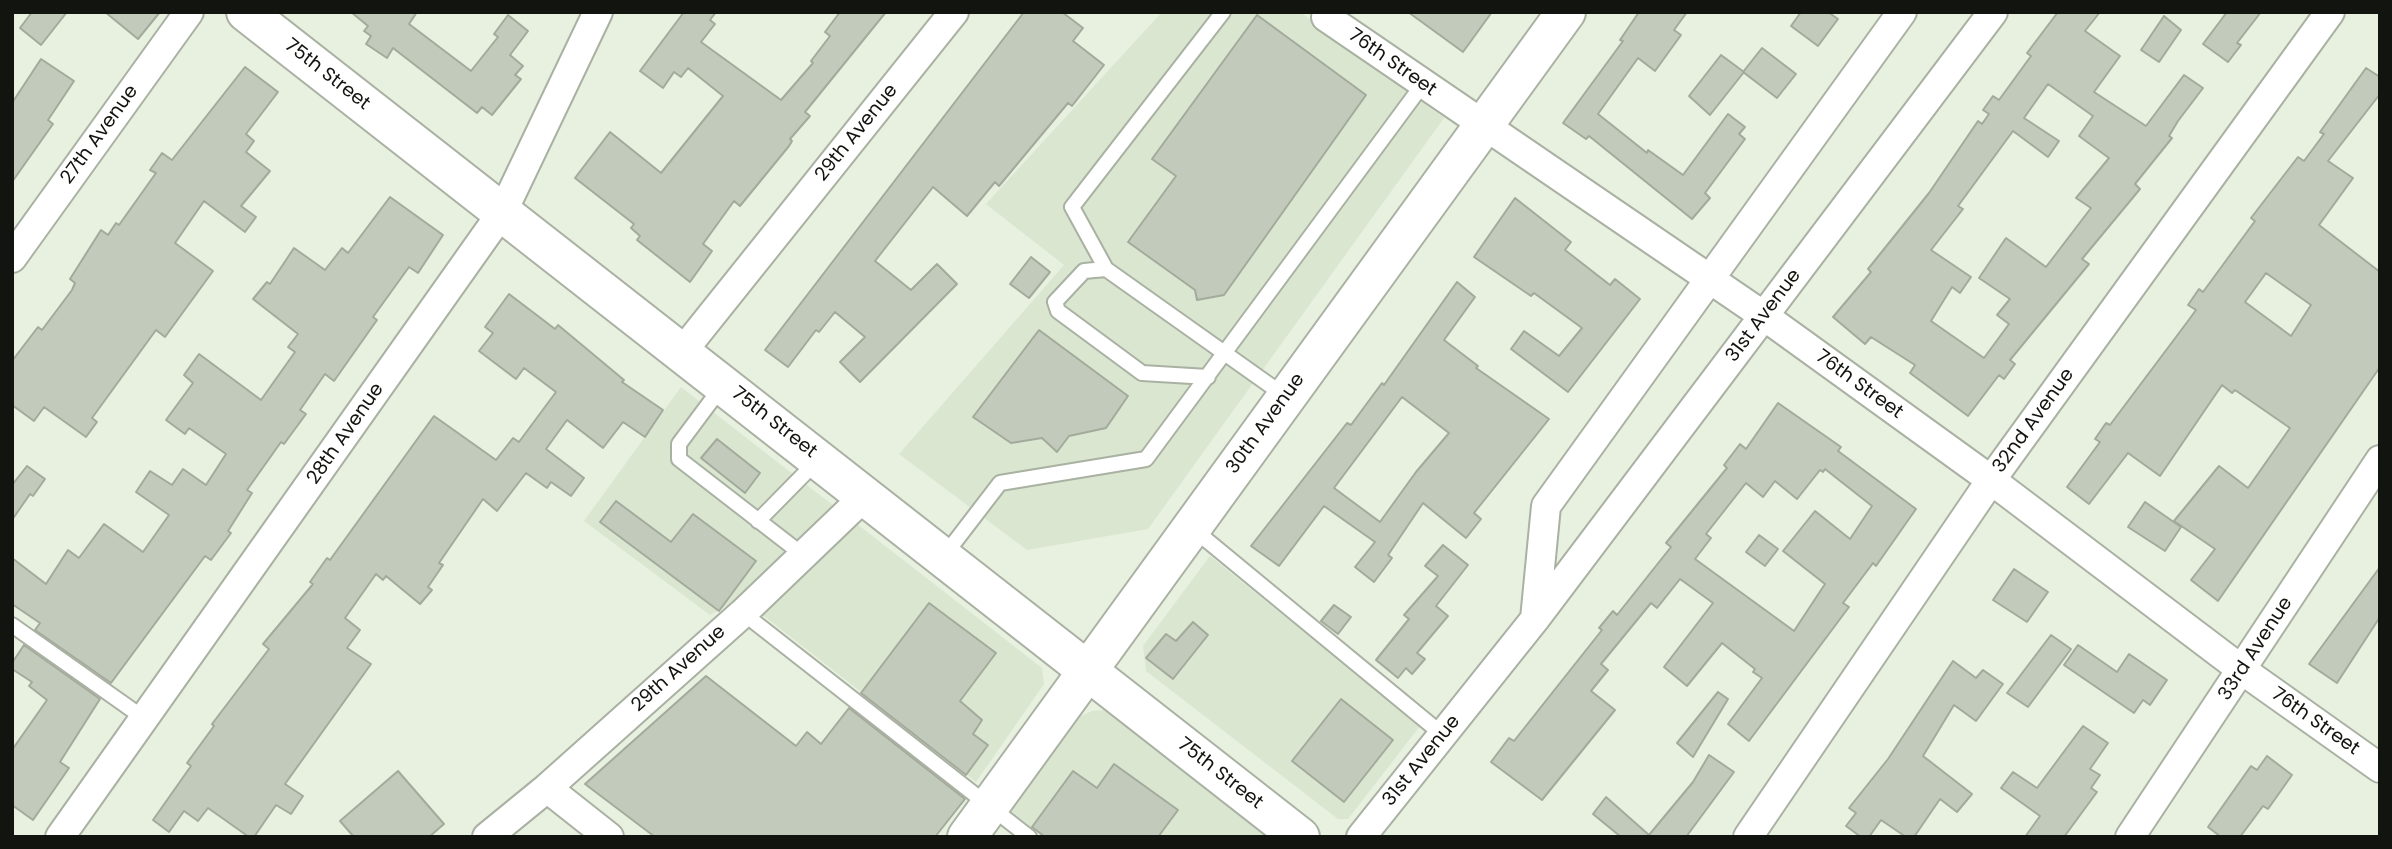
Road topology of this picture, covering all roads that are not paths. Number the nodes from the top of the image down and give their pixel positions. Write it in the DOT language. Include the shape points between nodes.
graph roads {
  1 [pos="189,12"];
  2 [pos="246,12"];
  3 [pos="598,12"];
  4 [pos="954,12"];
  5 [pos="1223,12"];
  6 [pos="1566,12"];
  7 [pos="1902,12"];
  8 [pos="1993,12"];
  9 [pos="2330,12"];
  10 [pos="1319,15"];
  11 [pos="1423,84"];
  12 [pos="1483,126"];
  13 [pos="503,211"];
  14 [pos="12,258"];
  15 [pos="1106,269"];
  16 [pos="1709,279"];
  17 [pos="1763,317"];
  18 [pos="682,352"];
  19 [pos="1226,352"];
  20 [pos="1208,377"];
  21 [pos="724,384"];
  22 [pos="1286,397"];
  23 [pos="819,458"];
  24 [pos="2380,460"];
  25 [pos="1991,480"];
  26 [pos="866,495"];
  27 [pos="758,521"];
  28 [pos="1191,527"];
  29 [pos="803,555"];
  30 [pos="944,556"];
  31 [pos="743,612"];
  32 [pos="1535,620"];
  33 [pos="12,625"];
  34 [pos="1087,670"];
  35 [pos="2242,670"];
  36 [pos="145,719"];
  37 [pos="1443,735"];
  38 [pos="2380,768"];
  39 [pos="547,788"];
  40 [pos="990,806"];
  41 [pos="60,837"];
  42 [pos="487,837"];
  43 [pos="609,837"];
  44 [pos="967,837"];
  45 [pos="1029,837"];
  46 [pos="1300,837"];
  47 [pos="1362,837"];
  48 [pos="1748,837"];
  49 [pos="2130,837"];
  1 -- 14 [label="street, 27th Avenue"];
  2 -- 13 [label="street, 75th Street"];
  3 -- 13 [label="street, 28th Avenue"];
  4 -- 18 [label="street, 29th Avenue"];
  5 -- 15 [label="lane" via="1072,207"];
  6 -- 12 [label="street, 30th Avenue"];
  7 -- 16 [label="street"];
  8 -- 17 [label="street, 31st Avenue"];
  9 -- 25 [label="street, 32nd Avenue"];
  10 -- 11 [label="street, 76th Street"];
  11 -- 12 [label="street, 76th Street"];
  11 -- 19 [label="lane"];
  12 -- 16 [label="street, 76th Street"];
  12 -- 22 [label="street, 30th Avenue"];
  13 -- 18 [label="street, 75th Street"];
  13 -- 36 [label="street, 28th Avenue"];
  15 -- 19 [label="lane"];
  15 -- 20 [label="lane" via="1084,271 1055,302 1058,311 1142,373"];
  16 -- 17 [label="street, 76th Street"];
  16 -- 32 [label="street" via="1546,506"];
  17 -- 25 [label="street, 76th Street"];
  17 -- 32 [label="street, 31st Avenue"];
  18 -- 21 [label="street, 75th Street"];
  19 -- 20 [label="lane"];
  19 -- 22 [label="lane"];
  20 -- 30 [label="lane" via="1146,459 1000,484"];
  21 -- 23 [label="street, 75th Street"];
  21 -- 27 [label="lane" via="679,444 679,459"];
  22 -- 28 [label="street, 30th Avenue"];
  23 -- 26 [label="street, 75th Street"];
  23 -- 27 [label="lane"];
  24 -- 35 [label="street, 33rd Avenue"];
  25 -- 35 [label="street, 76th Street"];
  25 -- 48 [label="street, 32nd Avenue"];
  26 -- 29 [label="street, 29th Avenue"];
  26 -- 30 [label="street, 75th Street"];
  27 -- 29 [label="lane"];
  28 -- 34 [label="street, 30th Avenue"];
  28 -- 37 [label="lane"];
  29 -- 31 [label="street, 29th Avenue"];
  30 -- 34 [label="street, 75th Street"];
  31 -- 39 [label="street, 29th Avenue"];
  31 -- 40 [label="lane"];
  32 -- 37 [label="street, 31st Avenue"];
  33 -- 36 [label="lane"];
  34 -- 40 [label="street, 30th Avenue"];
  34 -- 46 [label="street, 75th Street"];
  35 -- 38 [label="street, 76th Street"];
  35 -- 49 [label="street, 33rd Avenue"];
  36 -- 41 [label="street, 28th Avenue"];
  37 -- 47 [label="street, 31st Avenue"];
  39 -- 42 [label="street, 29th Avenue"];
  39 -- 43 [label="street"];
  40 -- 44 [label="street, 30th Avenue"];
  40 -- 45 [label="lane"];
}
